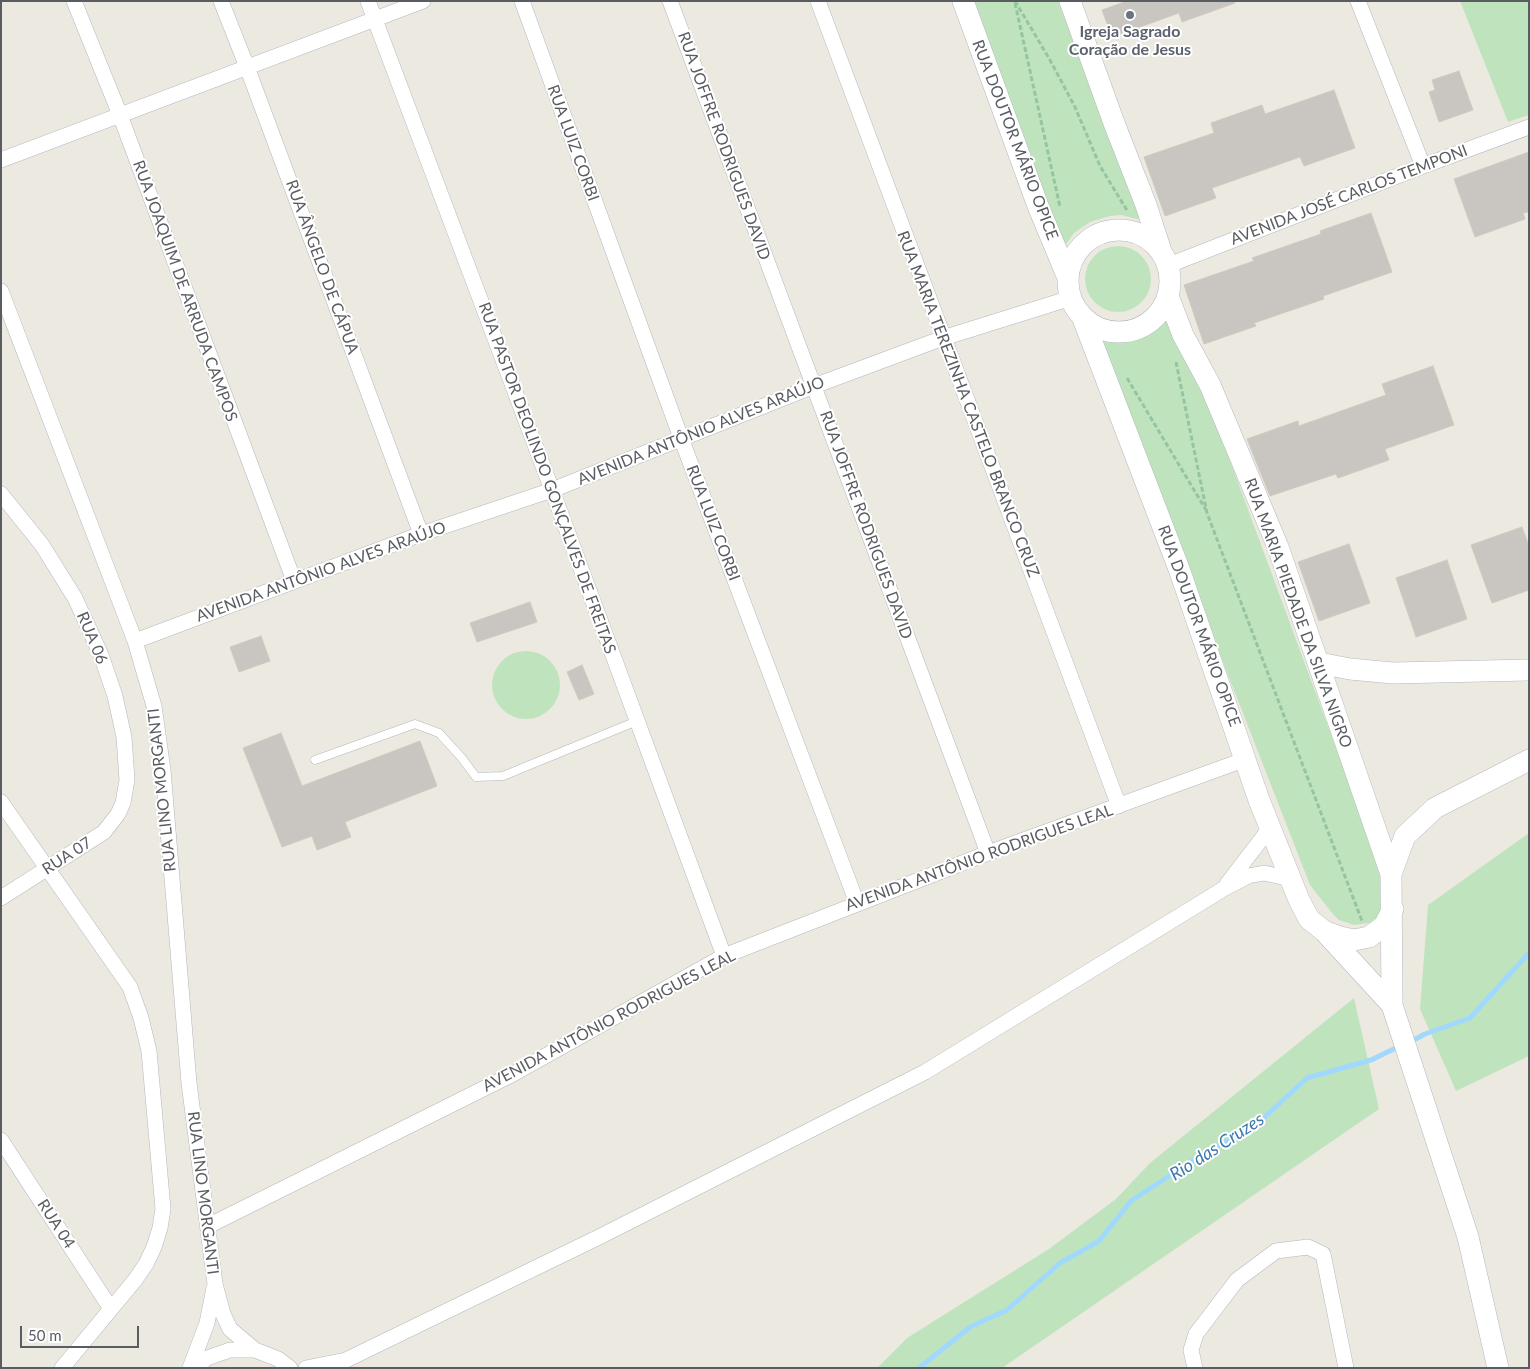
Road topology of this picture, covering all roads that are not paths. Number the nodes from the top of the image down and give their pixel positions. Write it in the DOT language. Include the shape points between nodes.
graph roads {
  1 [pos="74,1"];
  2 [pos="221,1"];
  3 [pos="368,1"];
  4 [pos="423,1"];
  5 [pos="522,1"];
  6 [pos="670,1"];
  7 [pos="818,1"];
  8 [pos="963,1"];
  9 [pos="1070,1"];
  10 [pos="1358,1"];
  11 [pos="375,20"];
  12 [pos="247,67"];
  13 [pos="120,115"];
  14 [pos="1529,127"];
  15 [pos="1,160"];
  16 [pos="1423,166"];
  17 [pos="1164,257"];
  18 [pos="1069,288"];
  19 [pos="1,291"];
  20 [pos="1168,296"];
  21 [pos="1082,316"];
  22 [pos="943,338"];
  23 [pos="814,386"];
  24 [pos="681,438"];
  25 [pos="552,490"];
  26 [pos="1,494"];
  27 [pos="421,534"];
  28 [pos="294,581"];
  29 [pos="135,641"];
  30 [pos="1319,663"];
  31 [pos="1529,670"];
  32 [pos="637,721"];
  33 [pos="315,760"];
  34 [pos="1246,760"];
  35 [pos="1529,760"];
  36 [pos="1,802"];
  37 [pos="123,803"];
  38 [pos="1119,806"];
  39 [pos="1270,828"];
  40 [pos="988,853"];
  41 [pos="47,869"];
  42 [pos="1391,874"];
  43 [pos="1291,879"];
  44 [pos="1225,888"];
  45 [pos="1,898"];
  46 [pos="856,903"];
  47 [pos="1393,910"];
  48 [pos="1324,931"];
  49 [pos="724,956"];
  50 [pos="1394,1014"];
  51 [pos="1,1140"];
  52 [pos="208,1226"];
  53 [pos="215,1284"];
  54 [pos="111,1309"];
  55 [pos="255,1350"];
  56 [pos="343,1364"];
  57 [pos="62,1368"];
  58 [pos="190,1368"];
  59 [pos="196,1368"];
  60 [pos="290,1368"];
  61 [pos="306,1368"];
  62 [pos="1195,1368"];
  63 [pos="1346,1368"];
  64 [pos="1498,1368"];
  1 -- 13 [label="street, RUA JOAQUIM DE ARRUDA CAMPOS"];
  2 -- 12 [label="street, RUA ÂNGELO DE CÁPUA"];
  3 -- 11 [label="street, RUA PASTOR DEOLINDO GONÇALVES DE FREITAS"];
  4 -- 11 [label="street"];
  5 -- 24 [label="street, RUA LUIZ CORBI"];
  6 -- 23 [label="street, RUA JOFFRE RODRIGUES DAVID"];
  7 -- 22 [label="street, RUA MARIA TEREZINHA CASTELO BRANCO CRUZ"];
  8 -- 18 [label="street, RUA DOUTOR MÁRIO OPICE"];
  9 -- 17 [label="street"];
  10 -- 16 [label="street"];
  11 -- 12 [label="street"];
  11 -- 25 [label="street, RUA PASTOR DEOLINDO GONÇALVES DE FREITAS"];
  12 -- 13 [label="street"];
  12 -- 27 [label="street, RUA ÂNGELO DE CÁPUA"];
  13 -- 15 [label="street"];
  13 -- 28 [label="street, RUA JOAQUIM DE ARRUDA CAMPOS"];
  14 -- 16 [label="street, AVENIDA JOSÉ CARLOS TEMPONI"];
  16 -- 17 [label="street, AVENIDA JOSÉ CARLOS TEMPONI"];
  17 -- 18 [label="street" via="1141,234 1122,229 1102,232 1084,243 1072,259"];
  17 -- 20 [label="street" via="1172,282"];
  18 -- 21 [label="street"];
  18 -- 22 [label="street, AVENIDA ANTÔNIO ALVES ARAÚJO"];
  19 -- 29 [label="street, RUA LINO MORGANTI"];
  20 -- 21 [label="street" via="1156,318 1138,329 1117,333 1096,327"];
  20 -- 30 [label="street, RUA MARIA PIEDADE DA SILVA NIGRO" via="1210,385 1270,529"];
  21 -- 34 [label="street, RUA DOUTOR MÁRIO OPICE" via="1179,569"];
  22 -- 23 [label="street, AVENIDA ANTÔNIO ALVES ARAÚJO"];
  22 -- 38 [label="street, RUA MARIA TEREZINHA CASTELO BRANCO CRUZ"];
  23 -- 24 [label="street, AVENIDA ANTÔNIO ALVES ARAÚJO"];
  23 -- 40 [label="street, RUA JOFFRE RODRIGUES DAVID"];
  24 -- 25 [label="street, AVENIDA ANTÔNIO ALVES ARAÚJO"];
  24 -- 46 [label="street, RUA LUIZ CORBI"];
  25 -- 27 [label="street, AVENIDA ANTÔNIO ALVES ARAÚJO"];
  25 -- 32 [label="street, RUA PASTOR DEOLINDO GONÇALVES DE FREITAS"];
  26 -- 37 [label="street, RUA 06" via="42,545 71,590 101,655 124,737 127,780"];
  27 -- 28 [label="street, AVENIDA ANTÔNIO ALVES ARAÚJO"];
  28 -- 29 [label="street, AVENIDA ANTÔNIO ALVES ARAÚJO"];
  29 -- 52 [label="street, RUA LINO MORGANTI" via="154,706 163,770 189,1083"];
  30 -- 31 [label="street" via="1393,673"];
  30 -- 42 [label="street, RUA MARIA PIEDADE DA SILVA NIGRO"];
  32 -- 33 [label="lane" via="503,776 476,778 462,757 439,733 415,724"];
  32 -- 49 [label="street, RUA PASTOR DEOLINDO GONÇALVES DE FREITAS"];
  34 -- 38 [label="street, AVENIDA ANTÔNIO RODRIGUES LEAL"];
  34 -- 39 [label="street, RUA DOUTOR MÁRIO OPICE"];
  35 -- 42 [label="street" via="1435,808 1405,836"];
  36 -- 41 [label="street"];
  37 -- 41 [label="street, RUA 07" via="104,832"];
  38 -- 40 [label="street, AVENIDA ANTÔNIO RODRIGUES LEAL"];
  39 -- 43 [label="street, RUA DOUTOR MÁRIO OPICE"];
  39 -- 44 [label="street"];
  40 -- 46 [label="street, AVENIDA ANTÔNIO RODRIGUES LEAL"];
  41 -- 45 [label="street, RUA 07"];
  41 -- 54 [label="street" via="130,987 148,1051 163,1209 160,1228 146,1264"];
  42 -- 47 [label="street, RUA MARIA PIEDADE DA SILVA NIGRO"];
  43 -- 44 [label="street" via="1264,874 1248,876"];
  43 -- 48 [label="street, RUA DOUTOR MÁRIO OPICE" via="1309,919"];
  44 -- 56 [label="street" via="925,1072"];
  46 -- 49 [label="street, AVENIDA ANTÔNIO RODRIGUES LEAL"];
  47 -- 48 [label="street" via="1384,926 1368,937 1354,940"];
  47 -- 50 [label="street, RUA MARIA PIEDADE DA SILVA NIGRO"];
  48 -- 50 [label="street, RUA DOUTOR MÁRIO OPICE"];
  49 -- 52 [label="street, AVENIDA ANTÔNIO RODRIGUES LEAL" via="513,1074"];
  50 -- 64 [label="street" via="1468,1237"];
  51 -- 54 [label="street, RUA 04"];
  52 -- 53 [label="street, RUA LINO MORGANTI"];
  53 -- 55 [label="street" via="230,1329"];
  53 -- 58 [label="street" via="207,1323"];
  54 -- 57 [label="street"];
  55 -- 59 [label="street" via="230,1350 207,1358"];
  55 -- 60 [label="street" via="278,1359"];
  56 -- 61 [label="street"];
  62 -- 63 [label="street" via="1191,1350 1196,1334 1237,1280 1276,1251 1308,1247 1323,1254"];
}
